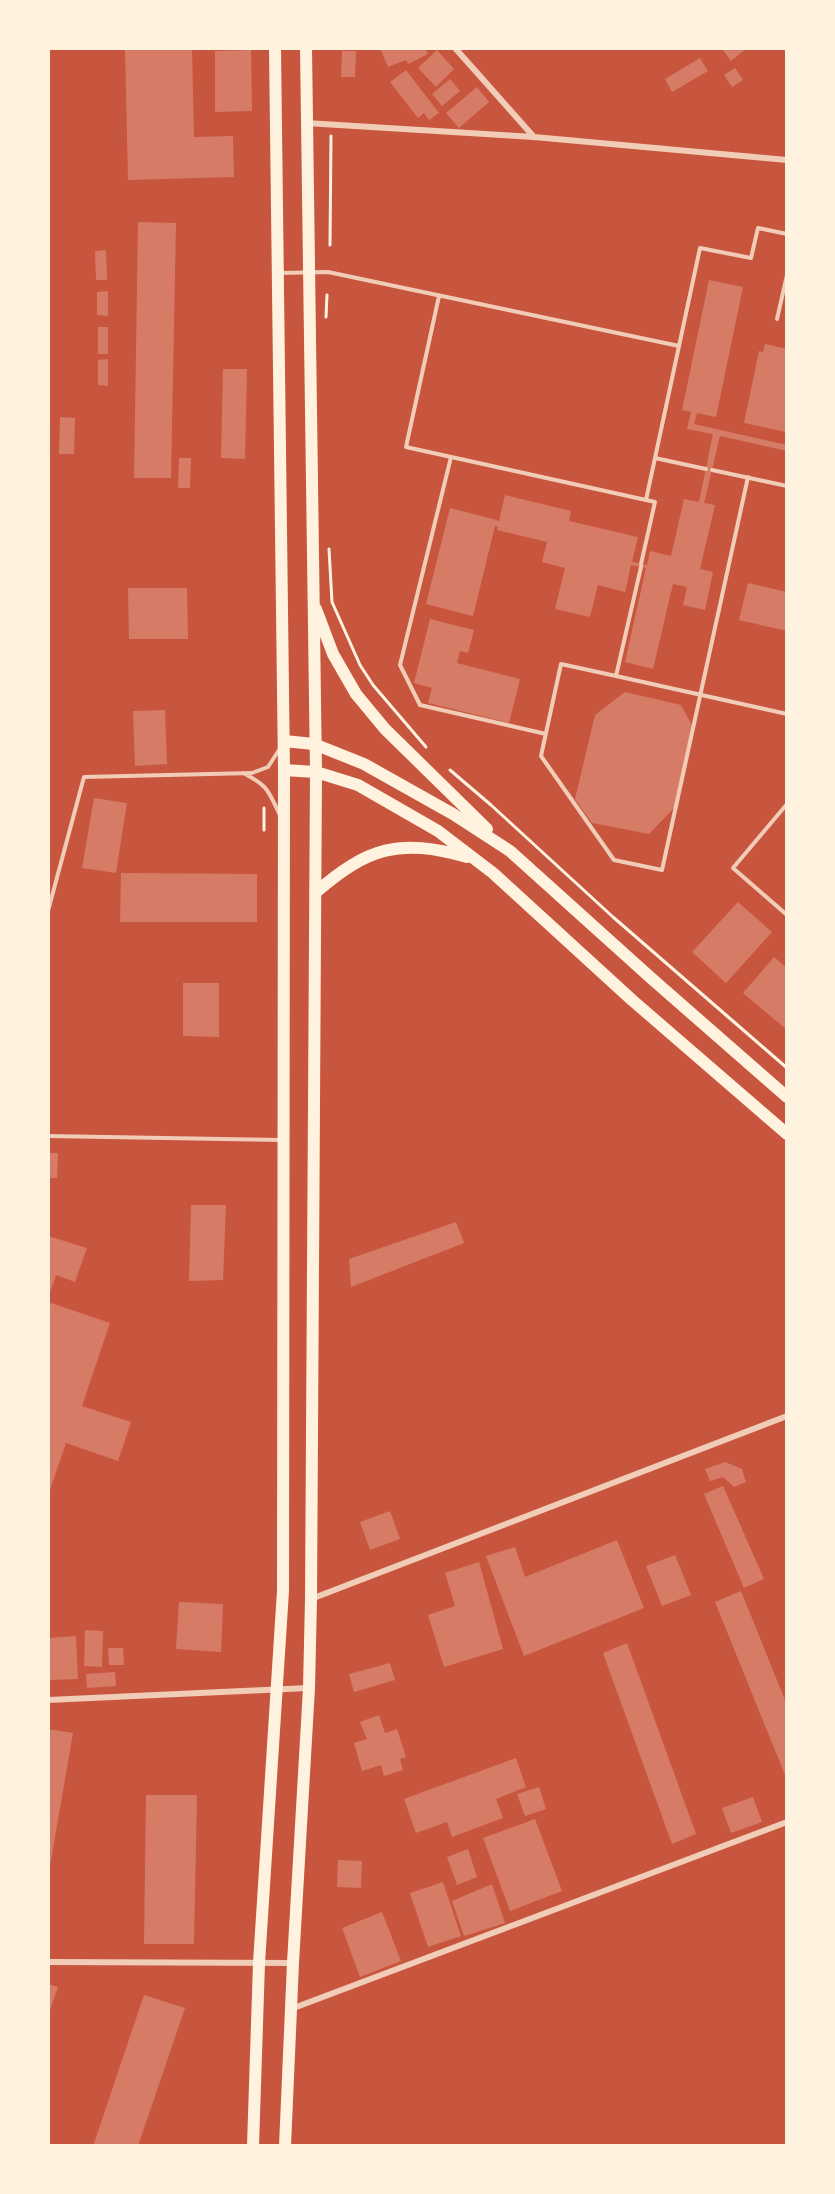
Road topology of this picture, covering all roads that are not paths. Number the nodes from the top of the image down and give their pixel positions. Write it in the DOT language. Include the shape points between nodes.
graph roads {
  1 [pos="275,48"];
  2 [pos="306,48"];
  3 [pos="455,48"];
  4 [pos="306,123"];
  5 [pos="534,137"];
  6 [pos="787,159"];
  7 [pos="787,234"];
  8 [pos="308,271"];
  9 [pos="278,273"];
  10 [pos="787,275"];
  11 [pos="439,296"];
  12 [pos="777,319"];
  13 [pos="679,346"];
  14 [pos="451,457"];
  15 [pos="655,458"];
  16 [pos="706,469"];
  17 [pos="712,470"];
  18 [pos="748,477"];
  19 [pos="787,486"];
  20 [pos="646,500"];
  21 [pos="312,599"];
  22 [pos="616,676"];
  23 [pos="700,694"];
  24 [pos="787,714"];
  25 [pos="546,734"];
  26 [pos="284,741"];
  27 [pos="314,744"];
  28 [pos="284,770"];
  29 [pos="316,772"];
  30 [pos="243,773"];
  31 [pos="787,804"];
  32 [pos="284,825"];
  33 [pos="510,851"];
  34 [pos="473,858"];
  35 [pos="315,893"];
  36 [pos="48,911"];
  37 [pos="787,915"];
  38 [pos="787,1097"];
  39 [pos="787,1134"];
  40 [pos="48,1136"];
  41 [pos="284,1140"];
  42 [pos="787,1416"];
  43 [pos="311,1599"];
  44 [pos="309,1688"];
  45 [pos="278,1690"];
  46 [pos="48,1700"];
  47 [pos="787,1822"];
  48 [pos="48,1962"];
  49 [pos="260,1963"];
  50 [pos="293,1963"];
  51 [pos="291,2009"];
  52 [pos="252,2146"];
  53 [pos="285,2146"];
  1 -- 9 [label="main road"];
  2 -- 4 [label="main road"];
  3 -- 5 [label="street"];
  4 -- 5 [label="street"];
  4 -- 8 [label="main road"];
  5 -- 6 [label="street"];
  7 -- 13 [label="lane" via="758,228 751,258 700,248"];
  8 -- 9 [label="lane"];
  8 -- 11 [label="lane"];
  8 -- 21 [label="main road"];
  9 -- 26 [label="main road"];
  10 -- 12 [label="lane"];
  11 -- 13 [label="lane"];
  11 -- 14 [label="lane" via="406,447"];
  13 -- 15 [label="lane"];
  14 -- 20 [label="lane"];
  14 -- 25 [label="lane" via="400,665 420,705"];
  15 -- 16 [label="lane"];
  15 -- 20 [label="lane"];
  17 -- 18 [label="lane"];
  18 -- 19 [label="lane"];
  18 -- 23 [label="lane"];
  20 -- 22 [label="lane" via="655,501"];
  21 -- 27 [label="main road"];
  21 -- 33 [label="main road" via="333,654 356,694 392,737"];
  22 -- 23 [label="lane"];
  22 -- 25 [label="lane" via="561,664"];
  23 -- 24 [label="lane"];
  23 -- 25 [label="lane" via="662,870 614,860 541,756"];
  26 -- 27 [label="main road"];
  26 -- 28 [label="main road"];
  26 -- 30 [label="lane" via="268,767"];
  27 -- 29 [label="main road"];
  27 -- 33 [label="main road" via="364,764"];
  28 -- 29 [label="main road"];
  28 -- 32 [label="main road"];
  29 -- 34 [label="main road" via="358,785 438,831"];
  29 -- 35 [label="main road"];
  30 -- 32 [label="lane" via="261,782 271,794"];
  30 -- 36 [label="lane" via="84,777"];
  31 -- 37 [label="lane" via="733,868"];
  32 -- 41 [label="main road"];
  33 -- 38 [label="main road"];
  34 -- 35 [label="main road" via="437,848 389,850 366,856"];
  34 -- 39 [label="main road"];
  35 -- 43 [label="main road"];
  40 -- 41 [label="lane"];
  41 -- 45 [label="main road" via="283,1591"];
  42 -- 43 [label="street"];
  43 -- 44 [label="main road"];
  44 -- 45 [label="street"];
  44 -- 50 [label="main road"];
  45 -- 46 [label="street"];
  45 -- 49 [label="main road"];
  47 -- 51 [label="street"];
  48 -- 49 [label="street"];
  49 -- 50 [label="street"];
  49 -- 52 [label="main road"];
  50 -- 51 [label="main road"];
  51 -- 53 [label="main road"];
}
